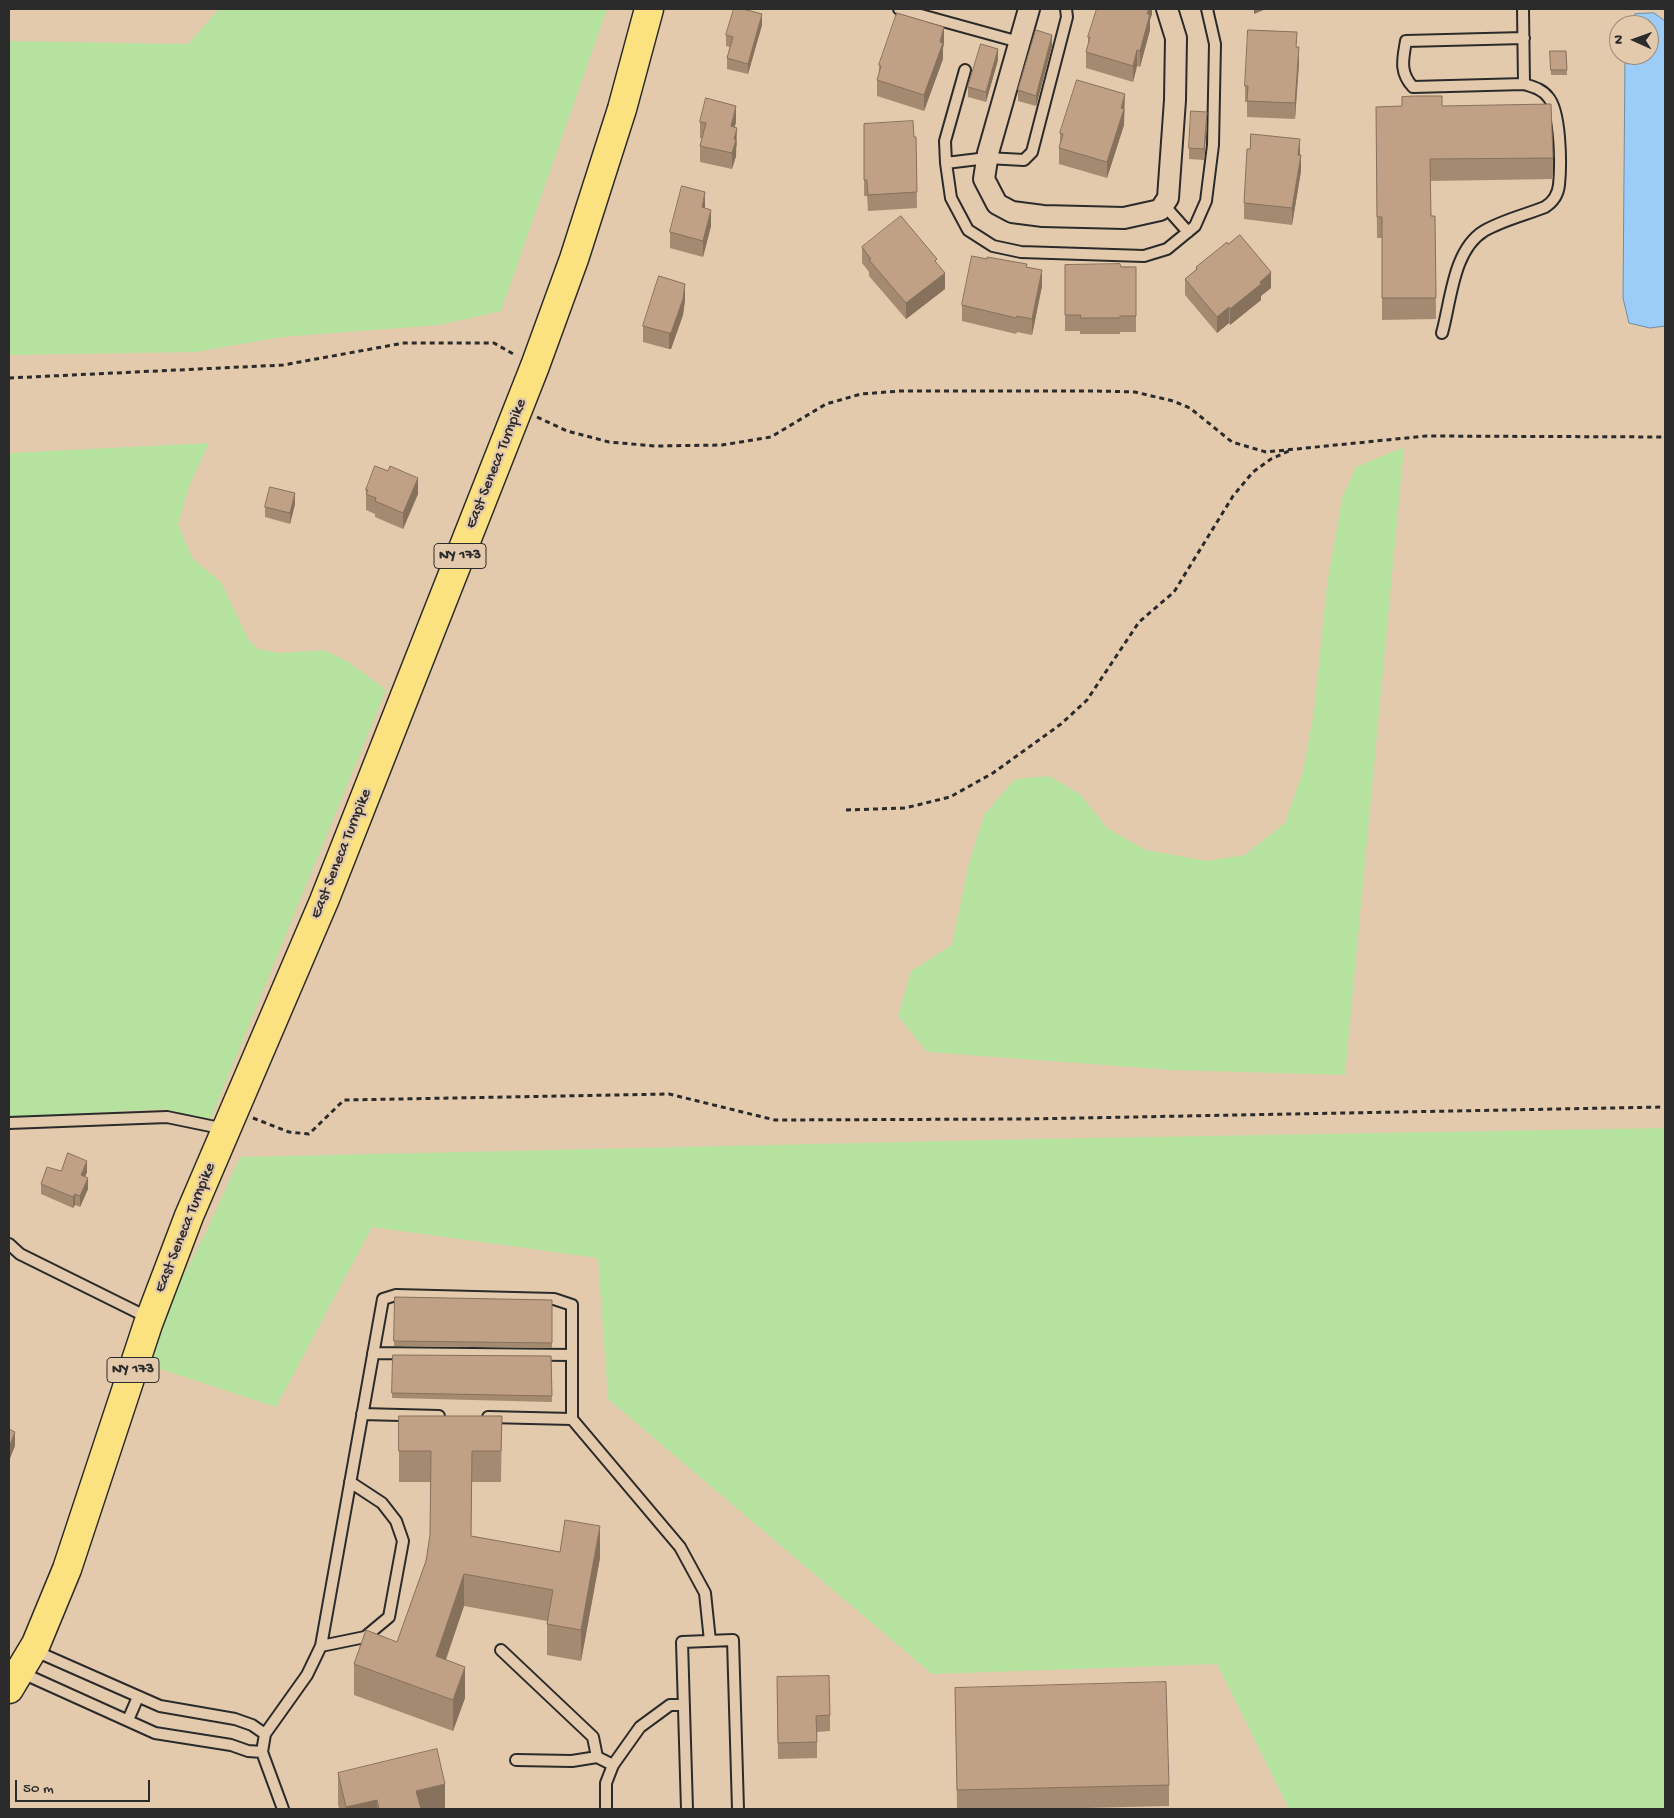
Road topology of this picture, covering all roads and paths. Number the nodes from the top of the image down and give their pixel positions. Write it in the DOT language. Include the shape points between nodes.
graph roads {
  1 [pos="649,9"];
  2 [pos="899,9"];
  3 [pos="1029,9"];
  4 [pos="1066,9"];
  5 [pos="1207,9"];
  6 [pos="1523,9"];
  7 [pos="1172,10"];
  8 [pos="1524,38"];
  9 [pos="1019,42"];
  10 [pos="965,70"];
  11 [pos="1524,84"];
  12 [pos="988,158"];
  13 [pos="946,163"];
  14 [pos="1163,204"];
  15 [pos="1188,232"];
  16 [pos="1442,332"];
  17 [pos="535,366"];
  18 [pos="9,378"];
  19 [pos="519,408"];
  20 [pos="1665,437"];
  21 [pos="1292,450"];
  22 [pos="846,810"];
  23 [pos="1665,1107"];
  24 [pos="230,1120"];
  25 [pos="9,1123"];
  26 [pos="9,1244"];
  27 [pos="150,1318"];
  28 [pos="373,1352"];
  29 [pos="572,1355"];
  30 [pos="362,1414"];
  31 [pos="448,1416"];
  32 [pos="477,1417"];
  33 [pos="572,1419"];
  34 [pos="350,1482"];
  35 [pos="710,1641"];
  36 [pos="321,1646"];
  37 [pos="501,1650"];
  38 [pos="20,1670"];
  39 [pos="138,1697"];
  40 [pos="684,1705"];
  41 [pos="128,1720"];
  42 [pos="265,1734"];
  43 [pos="262,1752"];
  44 [pos="597,1757"];
  45 [pos="516,1760"];
  46 [pos="613,1765"];
  47 [pos="283,1809"];
  48 [pos="606,1809"];
  49 [pos="687,1809"];
  50 [pos="738,1809"];
  1 -- 17 [label="main road, East Seneca Turnpike / NY 173" via="622,109 574,259"];
  2 -- 9 [label="lane"];
  3 -- 9 [label="street"];
  4 -- 12 [label="lane" via="1068,17 1032,152 1024,160"];
  5 -- 15 [label="lane" via="1215,44 1214,145 1206,202 1195,226"];
  6 -- 8 [label="lane"];
  7 -- 14 [label="street" via="1176,38 1175,100 1168,198"];
  8 -- 11 [label="lane"];
  8 -- 11 [label="lane" via="1406,41 1403,59 1404,78 1412,87"];
  9 -- 12 [label="street"];
  10 -- 13 [label="lane" via="945,141"];
  11 -- 16 [label="lane" via="1540,90 1549,98 1555,112 1559,185 1551,203 1493,226 1467,247 1460,261"];
  12 -- 13 [label="lane"];
  12 -- 14 [label="street" via="984,179 997,204 1012,212 1124,218 1160,210"];
  13 -- 15 [label="lane" via="951,198 968,230 993,246 1021,252 1144,256 1167,249"];
  14 -- 15 [label="lane"];
  17 -- 18 [label="path" via="494,343 404,343 283,365"];
  17 -- 19 [label="main road, East Seneca Turnpike / NY 173"];
  19 -- 21 [label="path" via="567,431 609,442 655,446 722,445 771,437 826,404 861,394 900,391 1135,392 1190,408 1232,442 1244,447 1266,452"];
  19 -- 24 [label="main road, East Seneca Turnpike / NY 173" via="324,901"];
  20 -- 21 [label="path" via="1426,436"];
  21 -- 22 [label="path" via="1271,459 1248,478 1233,496 1174,592 1140,622 1087,700 1061,724 993,773 950,797 905,808"];
  23 -- 24 [label="path" via="1025,1119 774,1120 669,1094 344,1100 309,1134"];
  24 -- 25 [label="lane" via="167,1117"];
  24 -- 27 [label="main road, East Seneca Turnpike / NY 173"];
  26 -- 27 [label="lane" via="20,1254"];
  27 -- 38 [label="main road, East Seneca Turnpike / NY 173" via="67,1569"];
  28 -- 29 [label="lane"];
  28 -- 29 [label="lane" via="383,1299 396,1295 554,1299 572,1305"];
  28 -- 30 [label="lane"];
  29 -- 33 [label="lane"];
  30 -- 31 [label="lane"];
  30 -- 34 [label="lane"];
  32 -- 33 [label="lane"];
  33 -- 35 [label="lane" via="680,1547 705,1593"];
  34 -- 36 [label="lane"];
  34 -- 36 [label="lane" via="382,1503 396,1521 403,1541 389,1617 365,1637"];
  35 -- 40 [label="lane" via="682,1642"];
  35 -- 50 [label="lane" via="733,1640"];
  36 -- 42 [label="lane" via="307,1675"];
  37 -- 44 [label="lane" via="593,1737"];
  38 -- 39 [label="lane"];
  38 -- 41 [label="lane"];
  39 -- 41 [label="lane"];
  39 -- 42 [label="lane" via="160,1706 235,1719"];
  40 -- 46 [label="lane" via="670,1705 640,1727"];
  40 -- 49 [label="lane"];
  41 -- 43 [label="lane" via="156,1732"];
  42 -- 43 [label="lane"];
  43 -- 47 [label="lane"];
  44 -- 45 [label="lane" via="572,1761"];
  44 -- 46 [label="lane"];
  46 -- 48 [label="lane" via="606,1783"];
}
